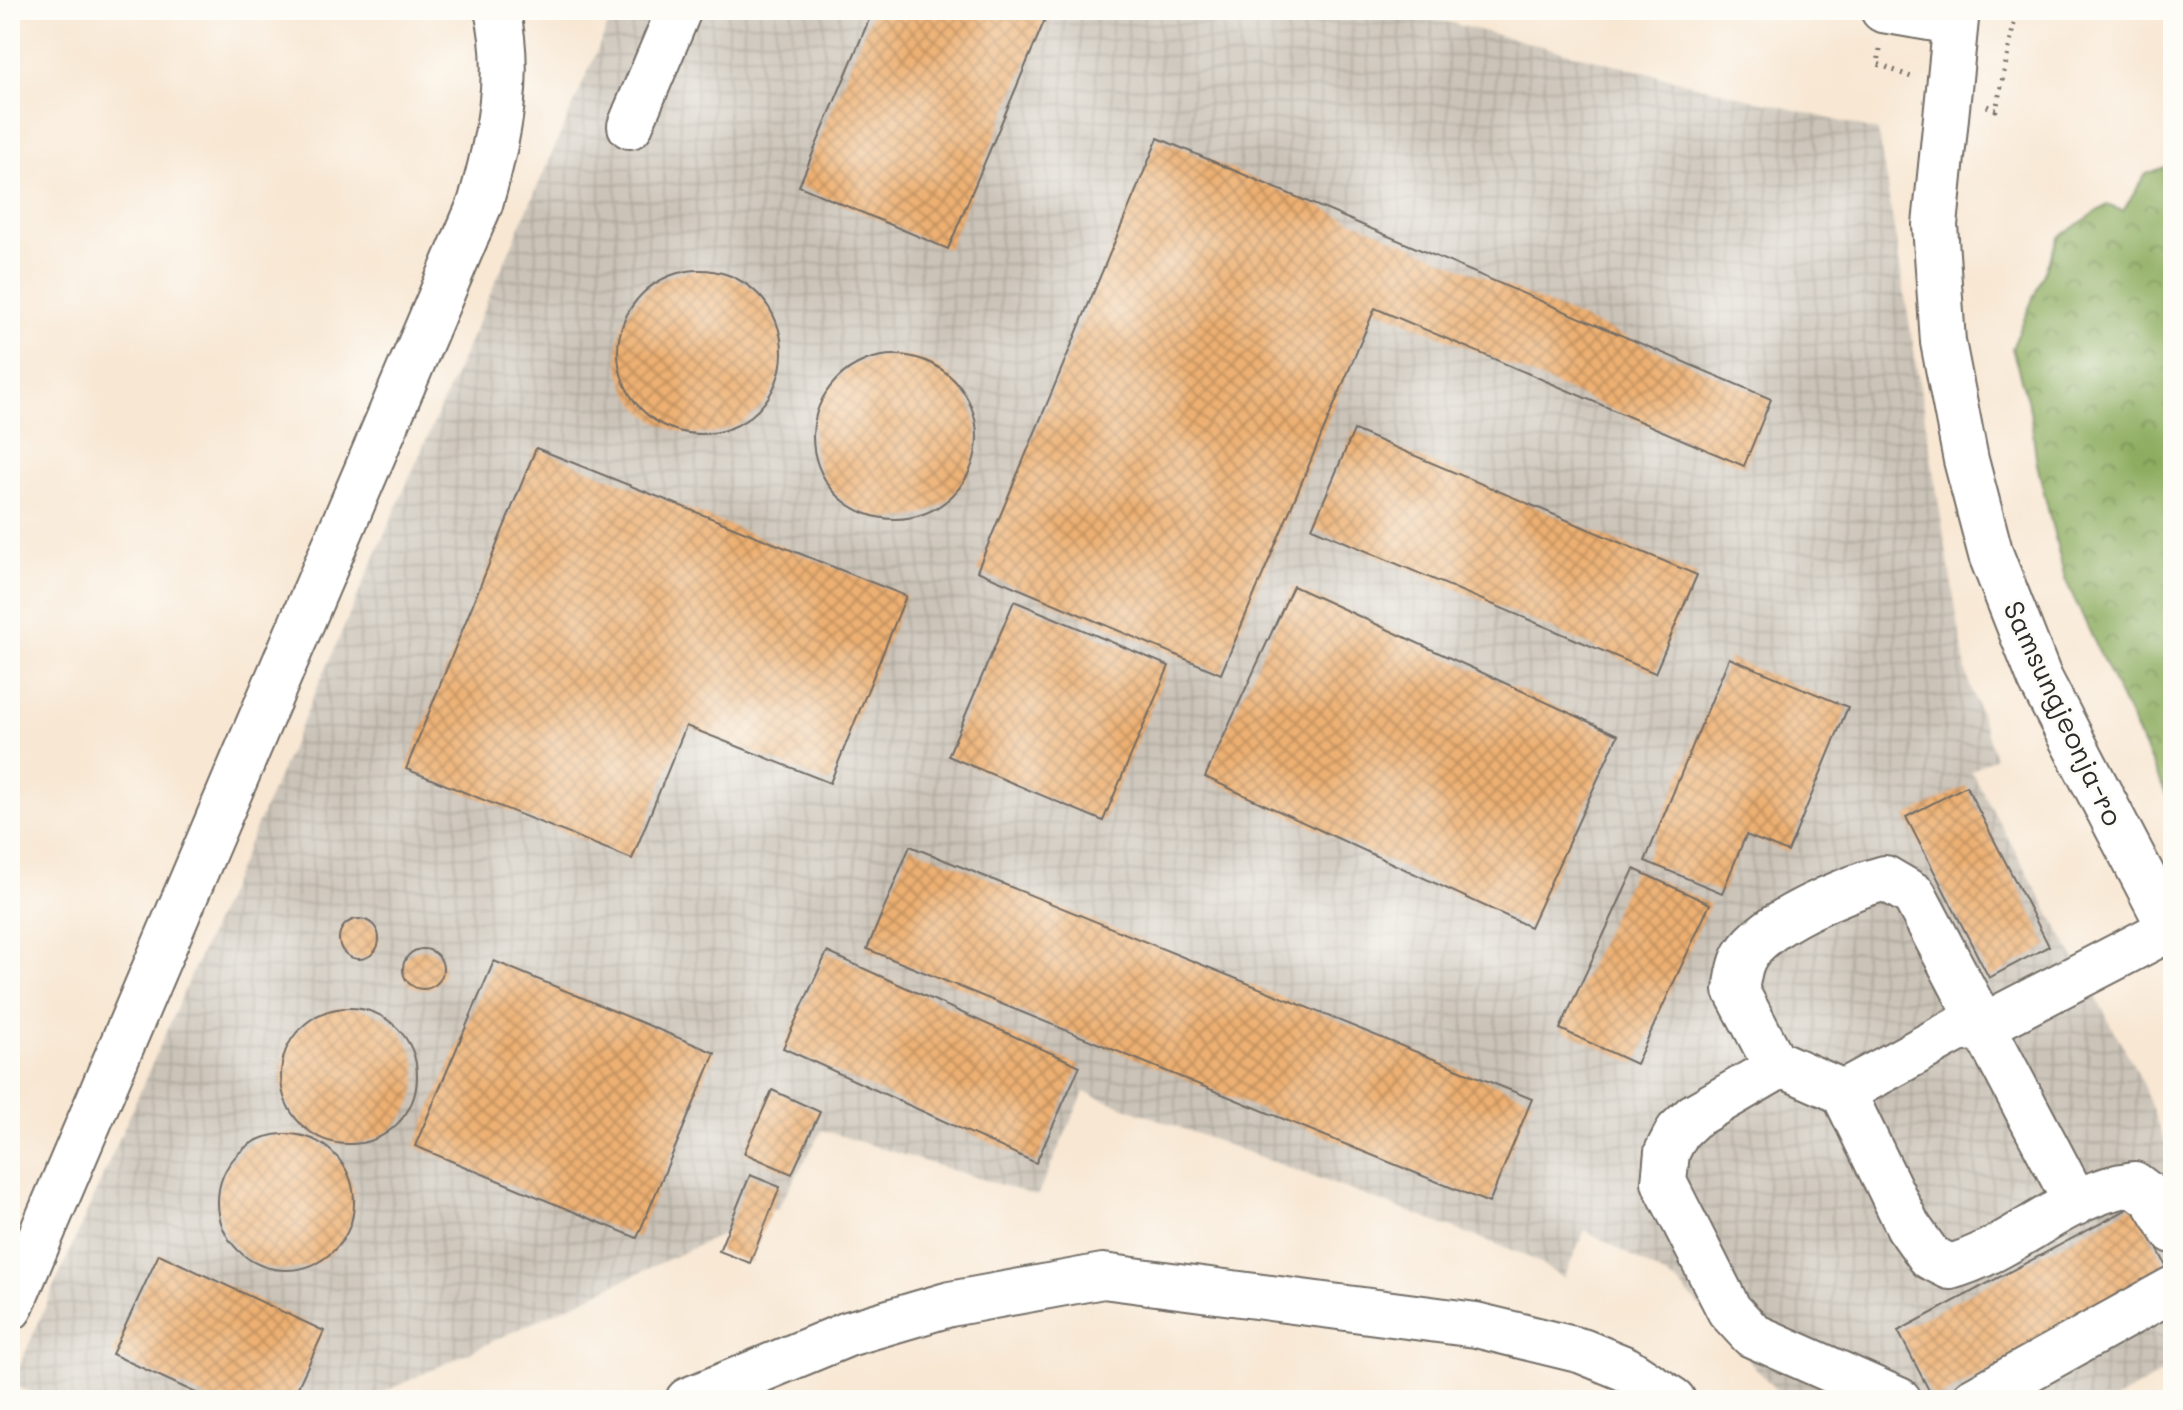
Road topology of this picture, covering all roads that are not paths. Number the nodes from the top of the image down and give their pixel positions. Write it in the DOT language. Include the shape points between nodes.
graph roads {
  1 [pos="497,10"];
  2 [pos="679,10"];
  3 [pos="1883,10"];
  4 [pos="1955,16"];
  5 [pos="630,126"];
  6 [pos="2172,932"];
  7 [pos="1981,1027"];
  8 [pos="1777,1068"];
  9 [pos="1843,1092"];
  10 [pos="2076,1203"];
  11 [pos="2173,1231"];
  12 [pos="2173,1289"];
  13 [pos="10,1308"];
  14 [pos="688,1400"];
  15 [pos="1673,1400"];
  16 [pos="1899,1400"];
  17 [pos="1973,1400"];
  1 -- 13 [label="street" via="504,73 499,139 480,204"];
  2 -- 5 [label="street"];
  3 -- 4 [label="street"];
  4 -- 6 [label="street, Samsungjeonja-ro" via="1935,225 1943,342 1966,460 1991,555 2040,679"];
  6 -- 7 [label="street"];
  7 -- 8 [label="street" via="1914,895 1885,878 1807,907 1743,958 1736,990"];
  7 -- 9 [label="street" via="1957,1030"];
  7 -- 10 [label="street"];
  8 -- 9 [label="street" via="1782,1065"];
  8 -- 16 [label="street" via="1694,1116 1678,1131 1667,1152 1664,1182 1729,1310 1752,1335"];
  9 -- 10 [label="street" via="1908,1226 1930,1257 1950,1267 1975,1260"];
  10 -- 11 [label="street" via="2105,1188 2134,1184 2153,1198"];
  12 -- 17 [label="street"];
  14 -- 15 [label="street" via="848,1334 950,1304 1103,1276 1476,1325 1582,1351 1626,1369"];
}
